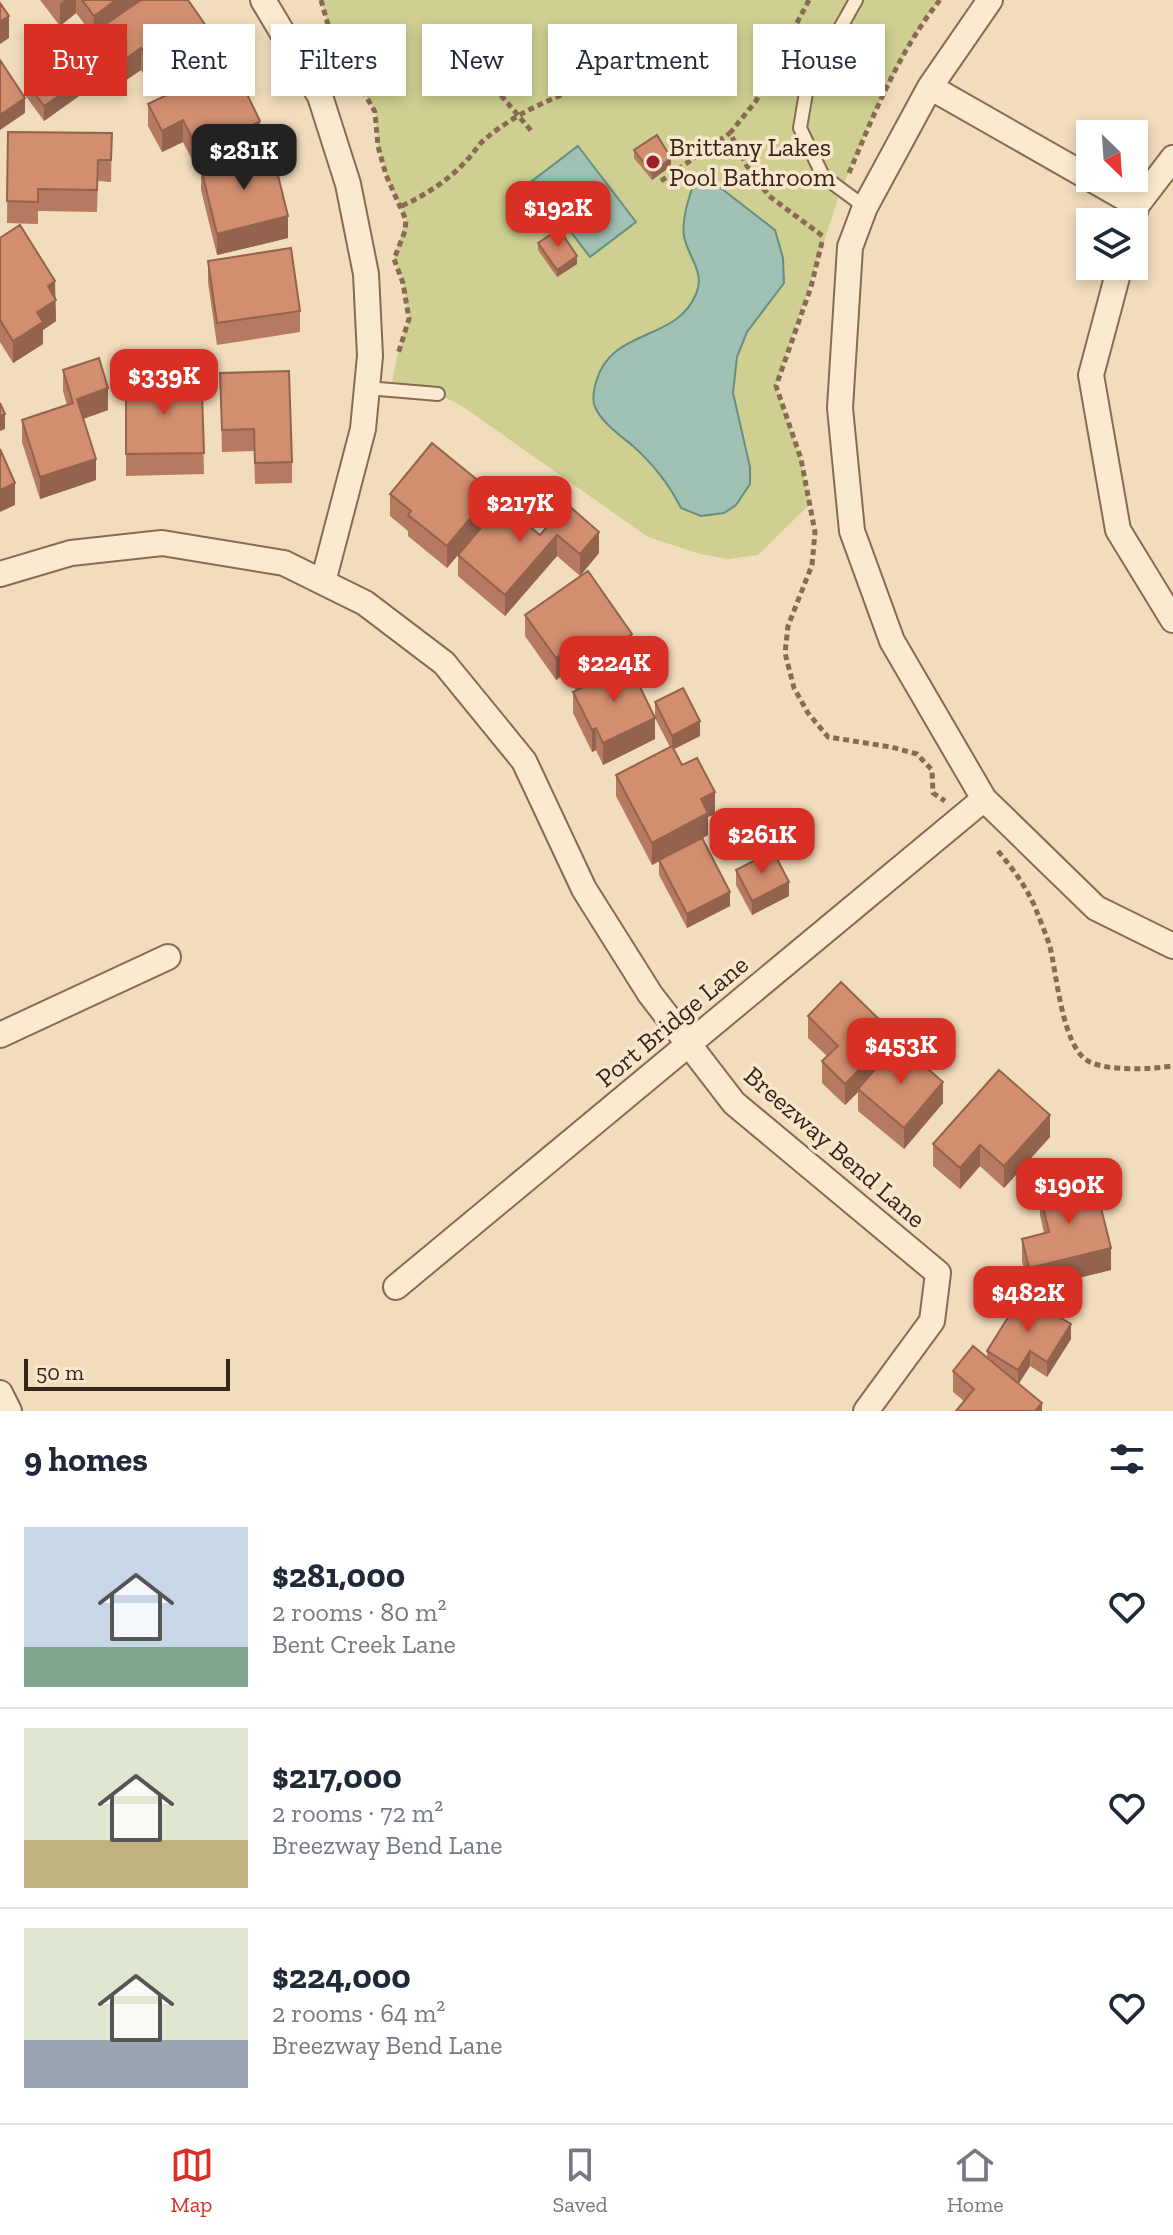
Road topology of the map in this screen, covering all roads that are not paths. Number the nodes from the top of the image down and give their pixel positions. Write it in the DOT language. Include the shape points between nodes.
graph roads {
  1 [pos="263,0"];
  2 [pos="856,0"];
  3 [pos="990,0"];
  4 [pos="930,87"];
  5 [pos="1173,158"];
  6 [pos="865,207"];
  7 [pos="1124,208"];
  8 [pos="1138,208"];
  9 [pos="1116,280"];
  10 [pos="367,388"];
  11 [pos="438,394"];
  12 [pos="0,574"];
  13 [pos="323,582"];
  14 [pos="1173,620"];
  15 [pos="984,799"];
  16 [pos="1173,946"];
  17 [pos="168,957"];
  18 [pos="0,1035"];
  19 [pos="688,1045"];
  20 [pos="396,1287"];
  21 [pos="0,1393"];
  22 [pos="9,1411"];
  23 [pos="866,1411"];
  1 -- 10 [label="street" via="320,96 348,184 366,274"];
  2 -- 6 [label="lane" via="807,87 800,128 823,176"];
  3 -- 4 [label="street"];
  4 -- 6 [label="street"];
  4 -- 7 [label="street"];
  5 -- 8 [label="street"];
  6 -- 15 [label="street" via="850,247 840,408 852,531 892,641"];
  9 -- 14 [label="street" via="1091,375 1118,530"];
  10 -- 11 [label="lane"];
  10 -- 13 [label="street" via="363,429"];
  12 -- 13 [label="street, Breezway Bend Lane" via="71,553 162,543 284,563"];
  13 -- 19 [label="street, Breezway Bend Lane" via="365,603 444,663 524,761 584,889"];
  15 -- 16 [label="street" via="1096,908"];
  15 -- 19 [label="street, Port Bridge Lane"];
  17 -- 18 [label="street"];
  19 -- 20 [label="street, Port Bridge Lane"];
  19 -- 23 [label="street, Breezway Bend Lane" via="734,1103 938,1273 932,1321"];
  21 -- 22 [label="street"];
}
